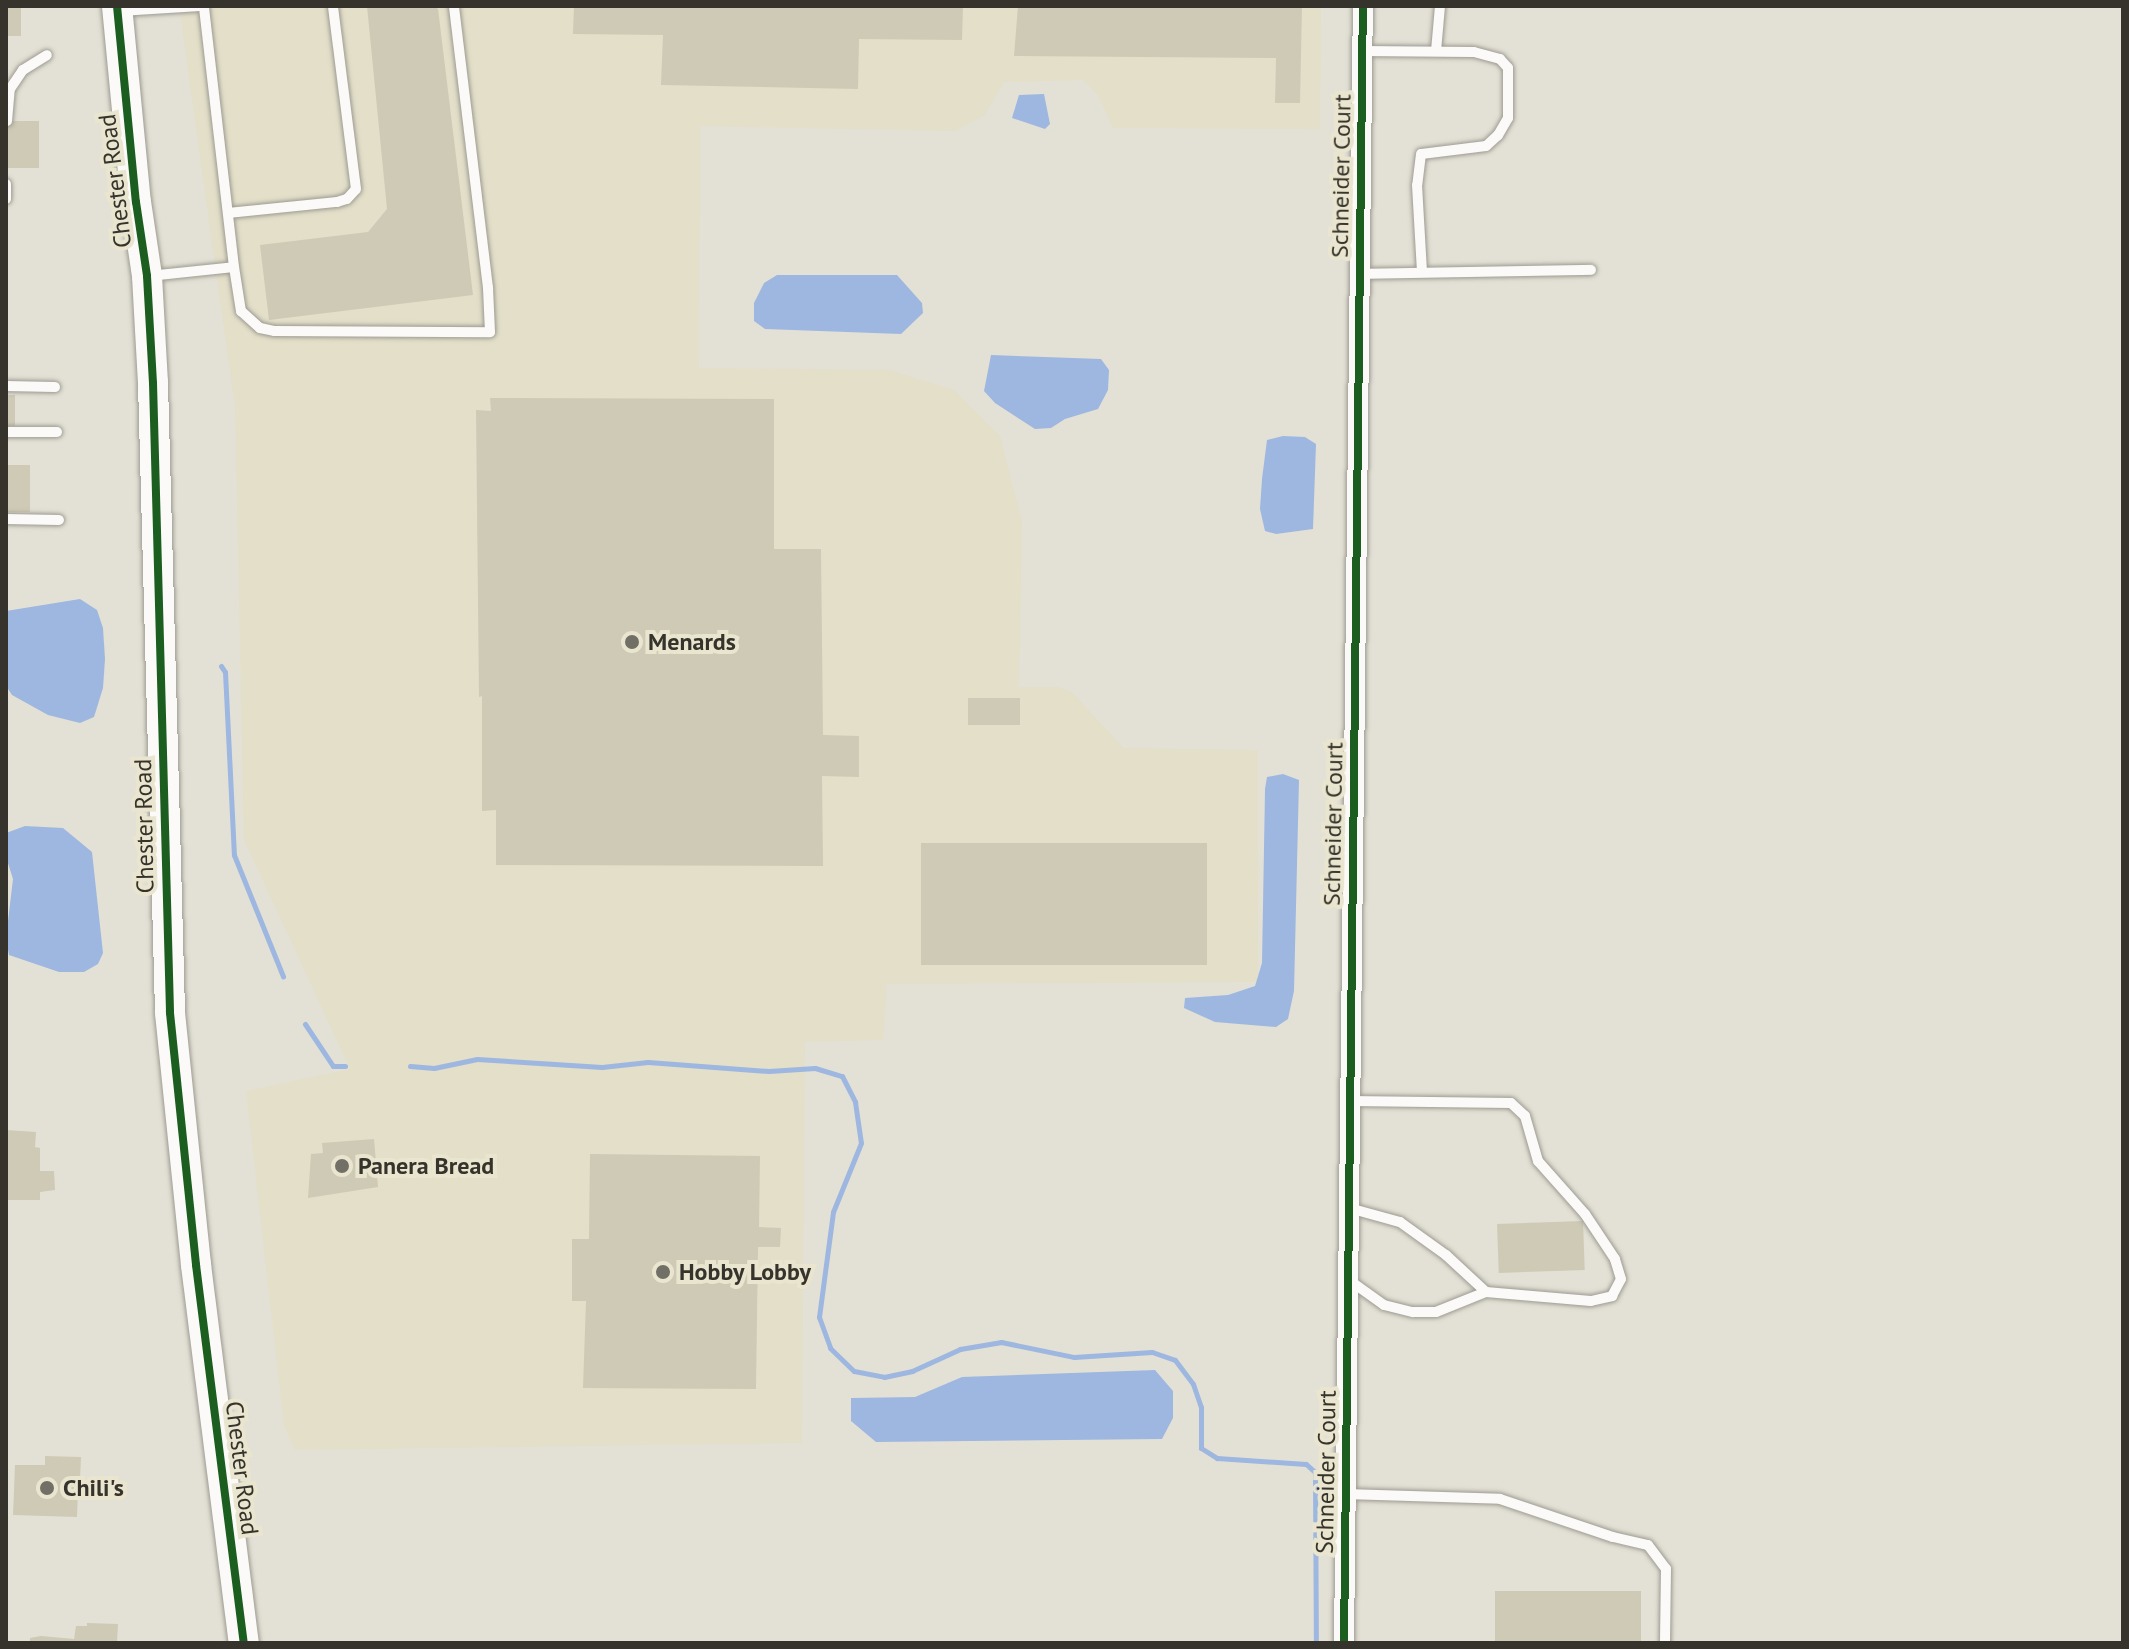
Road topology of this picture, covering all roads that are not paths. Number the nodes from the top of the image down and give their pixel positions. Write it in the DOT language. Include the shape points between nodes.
graph roads {
  1 [pos="202,6"];
  2 [pos="333,6"];
  3 [pos="454,6"];
  4 [pos="1363,6"];
  5 [pos="1440,6"];
  6 [pos="117,8"];
  7 [pos="1362,51"];
  8 [pos="1436,51"];
  9 [pos="47,55"];
  10 [pos="7,121"];
  11 [pos="6,184"];
  12 [pos="6,199"];
  13 [pos="228,213"];
  14 [pos="234,267"];
  15 [pos="1591,270"];
  16 [pos="1422,272"];
  17 [pos="1359,274"];
  18 [pos="147,276"];
  19 [pos="6,386"];
  20 [pos="55,387"];
  21 [pos="6,432"];
  22 [pos="57,432"];
  23 [pos="6,519"];
  24 [pos="59,520"];
  25 [pos="1350,1101"];
  26 [pos="1349,1208"];
  27 [pos="1348,1279"];
  28 [pos="1486,1292"];
  29 [pos="1345,1494"];
  30 [pos="244,1643"];
  31 [pos="1344,1643"];
  32 [pos="1665,1643"];
  1 -- 6 [label="lane"];
  1 -- 13 [label="lane"];
  2 -- 13 [label="lane" via="356,189 337,202"];
  3 -- 14 [label="lane" via="490,332 260,328 241,311"];
  4 -- 7 [label="street, Schneider Court"];
  5 -- 8 [label="lane"];
  6 -- 18 [label="street, Chester Road"];
  7 -- 8 [label="lane"];
  7 -- 17 [label="street, Schneider Court"];
  8 -- 16 [label="lane" via="1500,59 1508,68 1510,99 1508,118 1486,146 1421,154 1417,185"];
  9 -- 10 [label="lane" via="23,70 10,89"];
  11 -- 12 [label="lane"];
  13 -- 14 [label="lane"];
  14 -- 18 [label="lane"];
  15 -- 16 [label="lane"];
  16 -- 17 [label="lane"];
  17 -- 25 [label="street, Schneider Court"];
  18 -- 30 [label="street, Chester Road" via="170,1013"];
  19 -- 20 [label="lane"];
  21 -- 22 [label="lane"];
  23 -- 24 [label="lane"];
  25 -- 26 [label="street, Schneider Court"];
  25 -- 28 [label="lane" via="1511,1103 1525,1116 1538,1161 1585,1214 1615,1259 1621,1279 1612,1296 1591,1301"];
  26 -- 27 [label="street, Schneider Court"];
  26 -- 28 [label="lane" via="1400,1222"];
  27 -- 28 [label="lane" via="1384,1305 1413,1312 1436,1312"];
  27 -- 29 [label="street, Schneider Court"];
  29 -- 31 [label="street, Schneider Court"];
  29 -- 32 [label="lane" via="1500,1499 1648,1545 1666,1569"];
}
